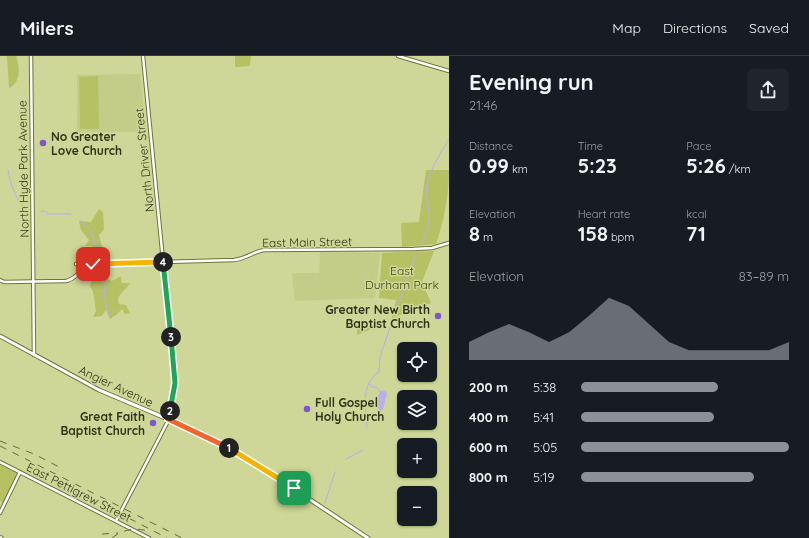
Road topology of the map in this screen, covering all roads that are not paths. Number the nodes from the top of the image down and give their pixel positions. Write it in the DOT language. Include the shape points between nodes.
graph roads {
  1 [pos="31,56"];
  2 [pos="143,56"];
  3 [pos="398,56"];
  4 [pos="449,71"];
  5 [pos="449,243"];
  6 [pos="163,262"];
  7 [pos="76,264"];
  8 [pos="95,264"];
  9 [pos="0,280"];
  10 [pos="34,282"];
  11 [pos="0,336"];
  12 [pos="34,355"];
  13 [pos="168,419"];
  14 [pos="0,462"];
  15 [pos="20,472"];
  16 [pos="0,513"];
  17 [pos="116,521"];
  18 [pos="149,538"];
  19 [pos="368,538"];
  1 -- 10 [label="street, North Hyde Park Avenue"];
  2 -- 6 [label="street, North Driver Street"];
  3 -- 4 [label="street"];
  5 -- 6 [label="street, East Main Street" via="432,248 414,249 265,250 238,260"];
  6 -- 8 [label="street, East Main Street"];
  6 -- 13 [label="street, North Driver Street" via="175,376"];
  7 -- 8 [label="street, East Main Street"];
  8 -- 10 [label="street, East Main Street" via="84,267 70,280"];
  9 -- 10 [label="street, East Main Street"];
  10 -- 12 [label="street, North Hyde Park Avenue"];
  11 -- 12 [label="main road, Angier Avenue"];
  12 -- 13 [label="main road, Angier Avenue" via="99,390"];
  13 -- 17 [label="street, North Driver Street"];
  13 -- 19 [label="main road, Angier Avenue" via="246,457"];
  14 -- 15 [label="street, East Pettigrew Street"];
  15 -- 16 [label="street"];
  15 -- 17 [label="street, East Pettigrew Street"];
  17 -- 18 [label="street, East Pettigrew Street"];
}
